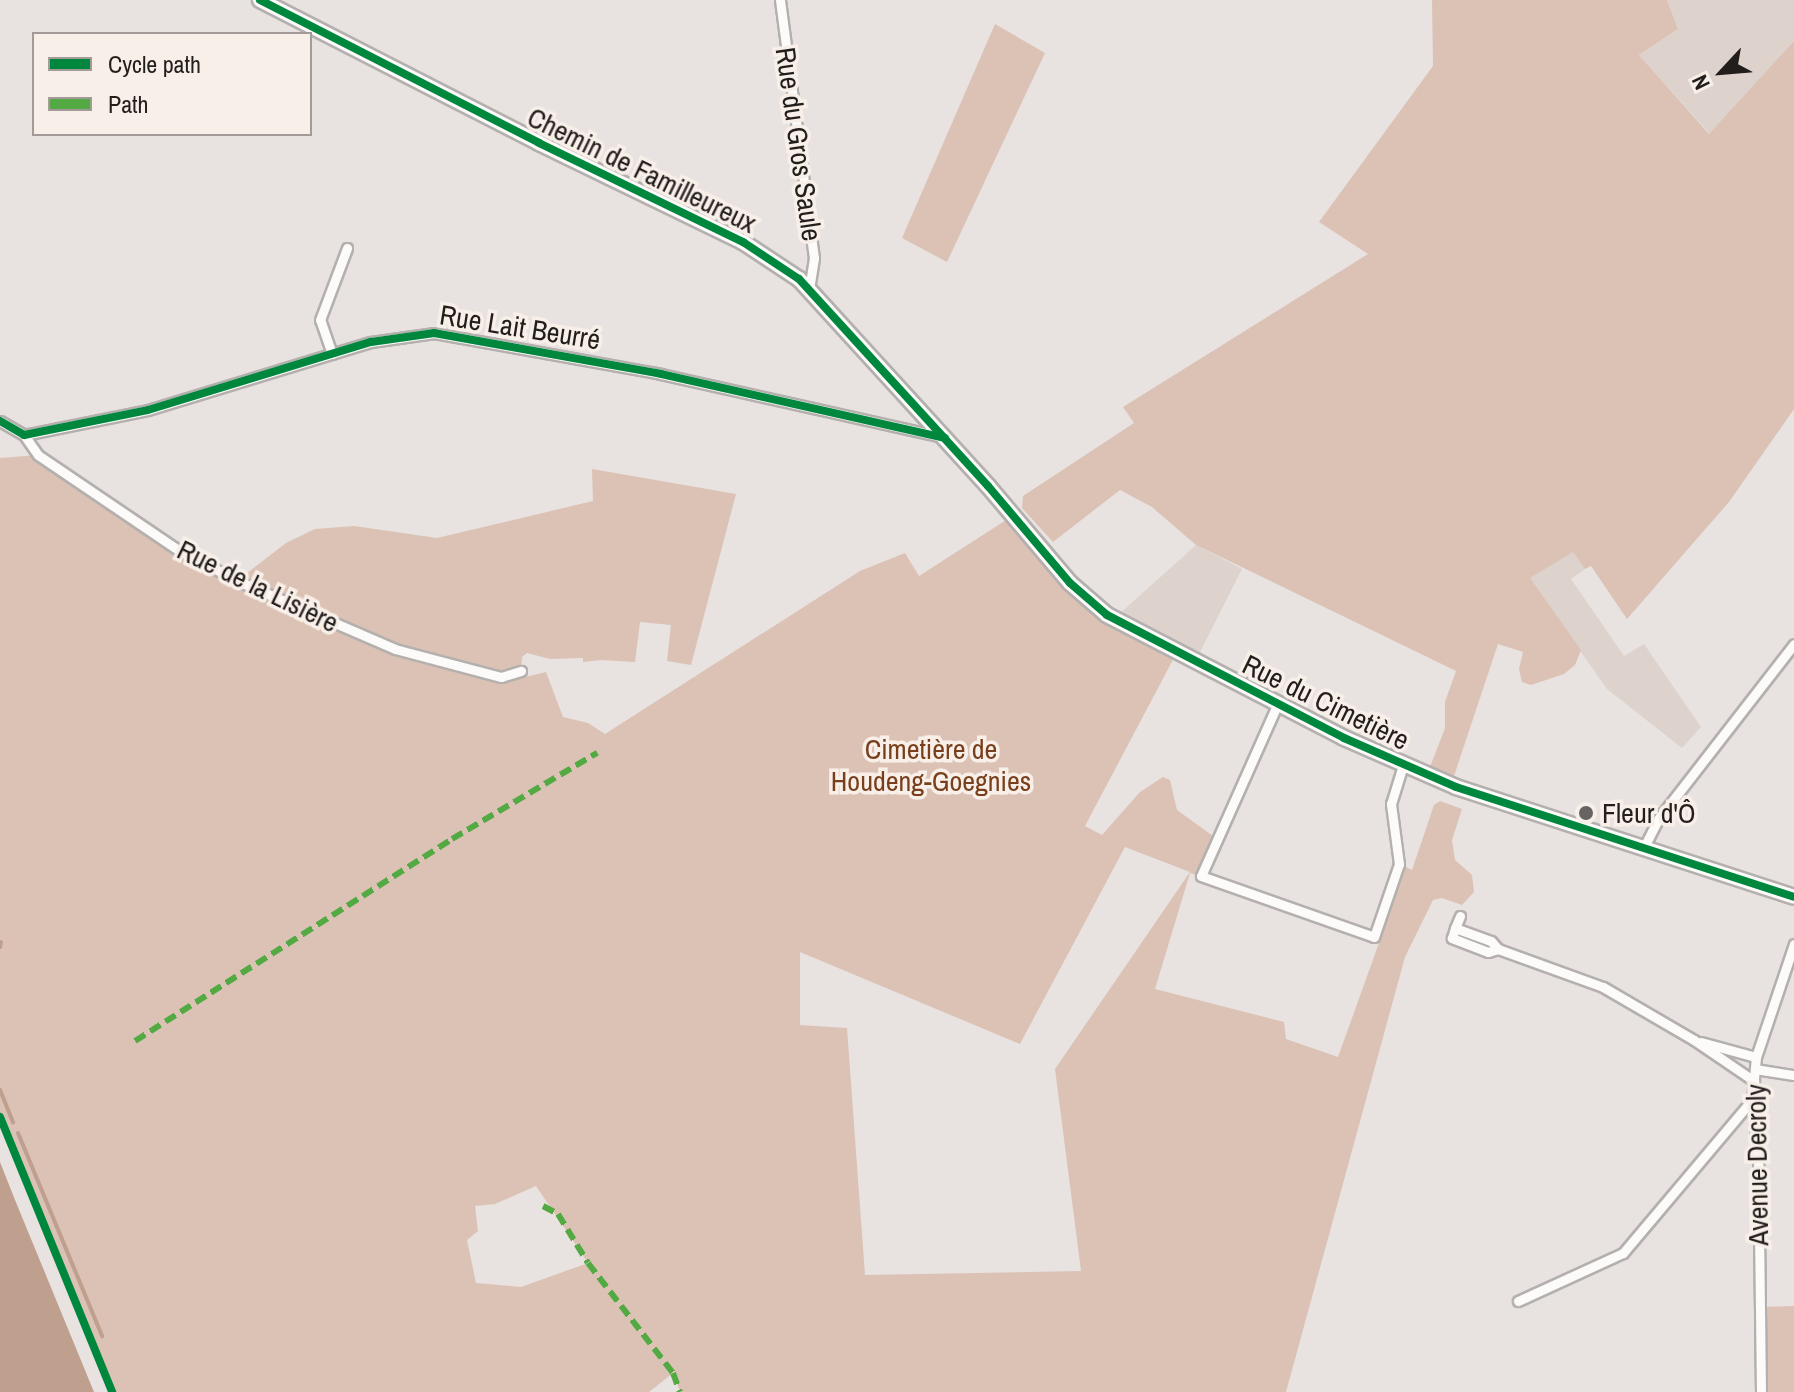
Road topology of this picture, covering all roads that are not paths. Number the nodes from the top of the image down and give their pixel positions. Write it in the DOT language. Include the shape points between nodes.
graph roads {
  1 [pos="260,0"];
  2 [pos="780,0"];
  3 [pos="347,248"];
  4 [pos="809,288"];
  5 [pos="332,354"];
  6 [pos="921,413"];
  7 [pos="0,421"];
  8 [pos="24,435"];
  9 [pos="945,438"];
  10 [pos="1794,644"];
  11 [pos="521,671"];
  12 [pos="1278,703"];
  13 [pos="1403,765"];
  14 [pos="1643,849"];
  15 [pos="1794,897"];
  16 [pos="1460,916"];
  17 [pos="1454,933"];
  18 [pos="1794,944"];
  19 [pos="1447,948"];
  20 [pos="1694,1040"];
  21 [pos="1756,1057"];
  22 [pos="1755,1069"];
  23 [pos="1794,1075"];
  24 [pos="1754,1081"];
  25 [pos="1752,1100"];
  26 [pos="1518,1301"];
  27 [pos="1761,1392"];
  1 -- 4 [label="street, Chemin de Familleureux" via="743,242"];
  2 -- 4 [label="street, Rue du Gros Saule" via="814,258"];
  3 -- 5 [label="street" via="320,320"];
  4 -- 6 [label="street, Chemin de Familleureux"];
  5 -- 8 [label="street, Rue Lait Beurré" via="148,410"];
  5 -- 9 [label="street, Rue Lait Beurré" via="418,333 451,334 661,374"];
  6 -- 9 [label="street, Rue du Cimetière"];
  7 -- 8 [label="street"];
  8 -- 11 [label="street, Rue de la Lisière" via="51,464 177,549 238,581 395,649 501,677"];
  9 -- 12 [label="street, Rue du Cimetière" via="1087,600 1176,654"];
  10 -- 14 [label="street" via="1659,818"];
  12 -- 13 [label="street, Rue du Cimetière"];
  12 -- 13 [label="street" via="1201,876 1374,937 1399,864 1391,804"];
  13 -- 14 [label="street, Rue du Cimetière"];
  14 -- 15 [label="street, Rue du Cimetière"];
  16 -- 17 [label="street"];
  17 -- 19 [label="street"];
  17 -- 20 [label="street" via="1491,941 1498,949 1595,983"];
  18 -- 21 [label="street, Avenue Decroly"];
  20 -- 21 [label="street"];
  20 -- 24 [label="street"];
  21 -- 22 [label="street, Avenue Decroly"];
  22 -- 23 [label="street"];
  22 -- 24 [label="street, Avenue Decroly"];
  24 -- 25 [label="street, Avenue Decroly"];
  25 -- 26 [label="street" via="1623,1253"];
  25 -- 27 [label="street, Avenue Decroly" via="1758,1156"];
}
